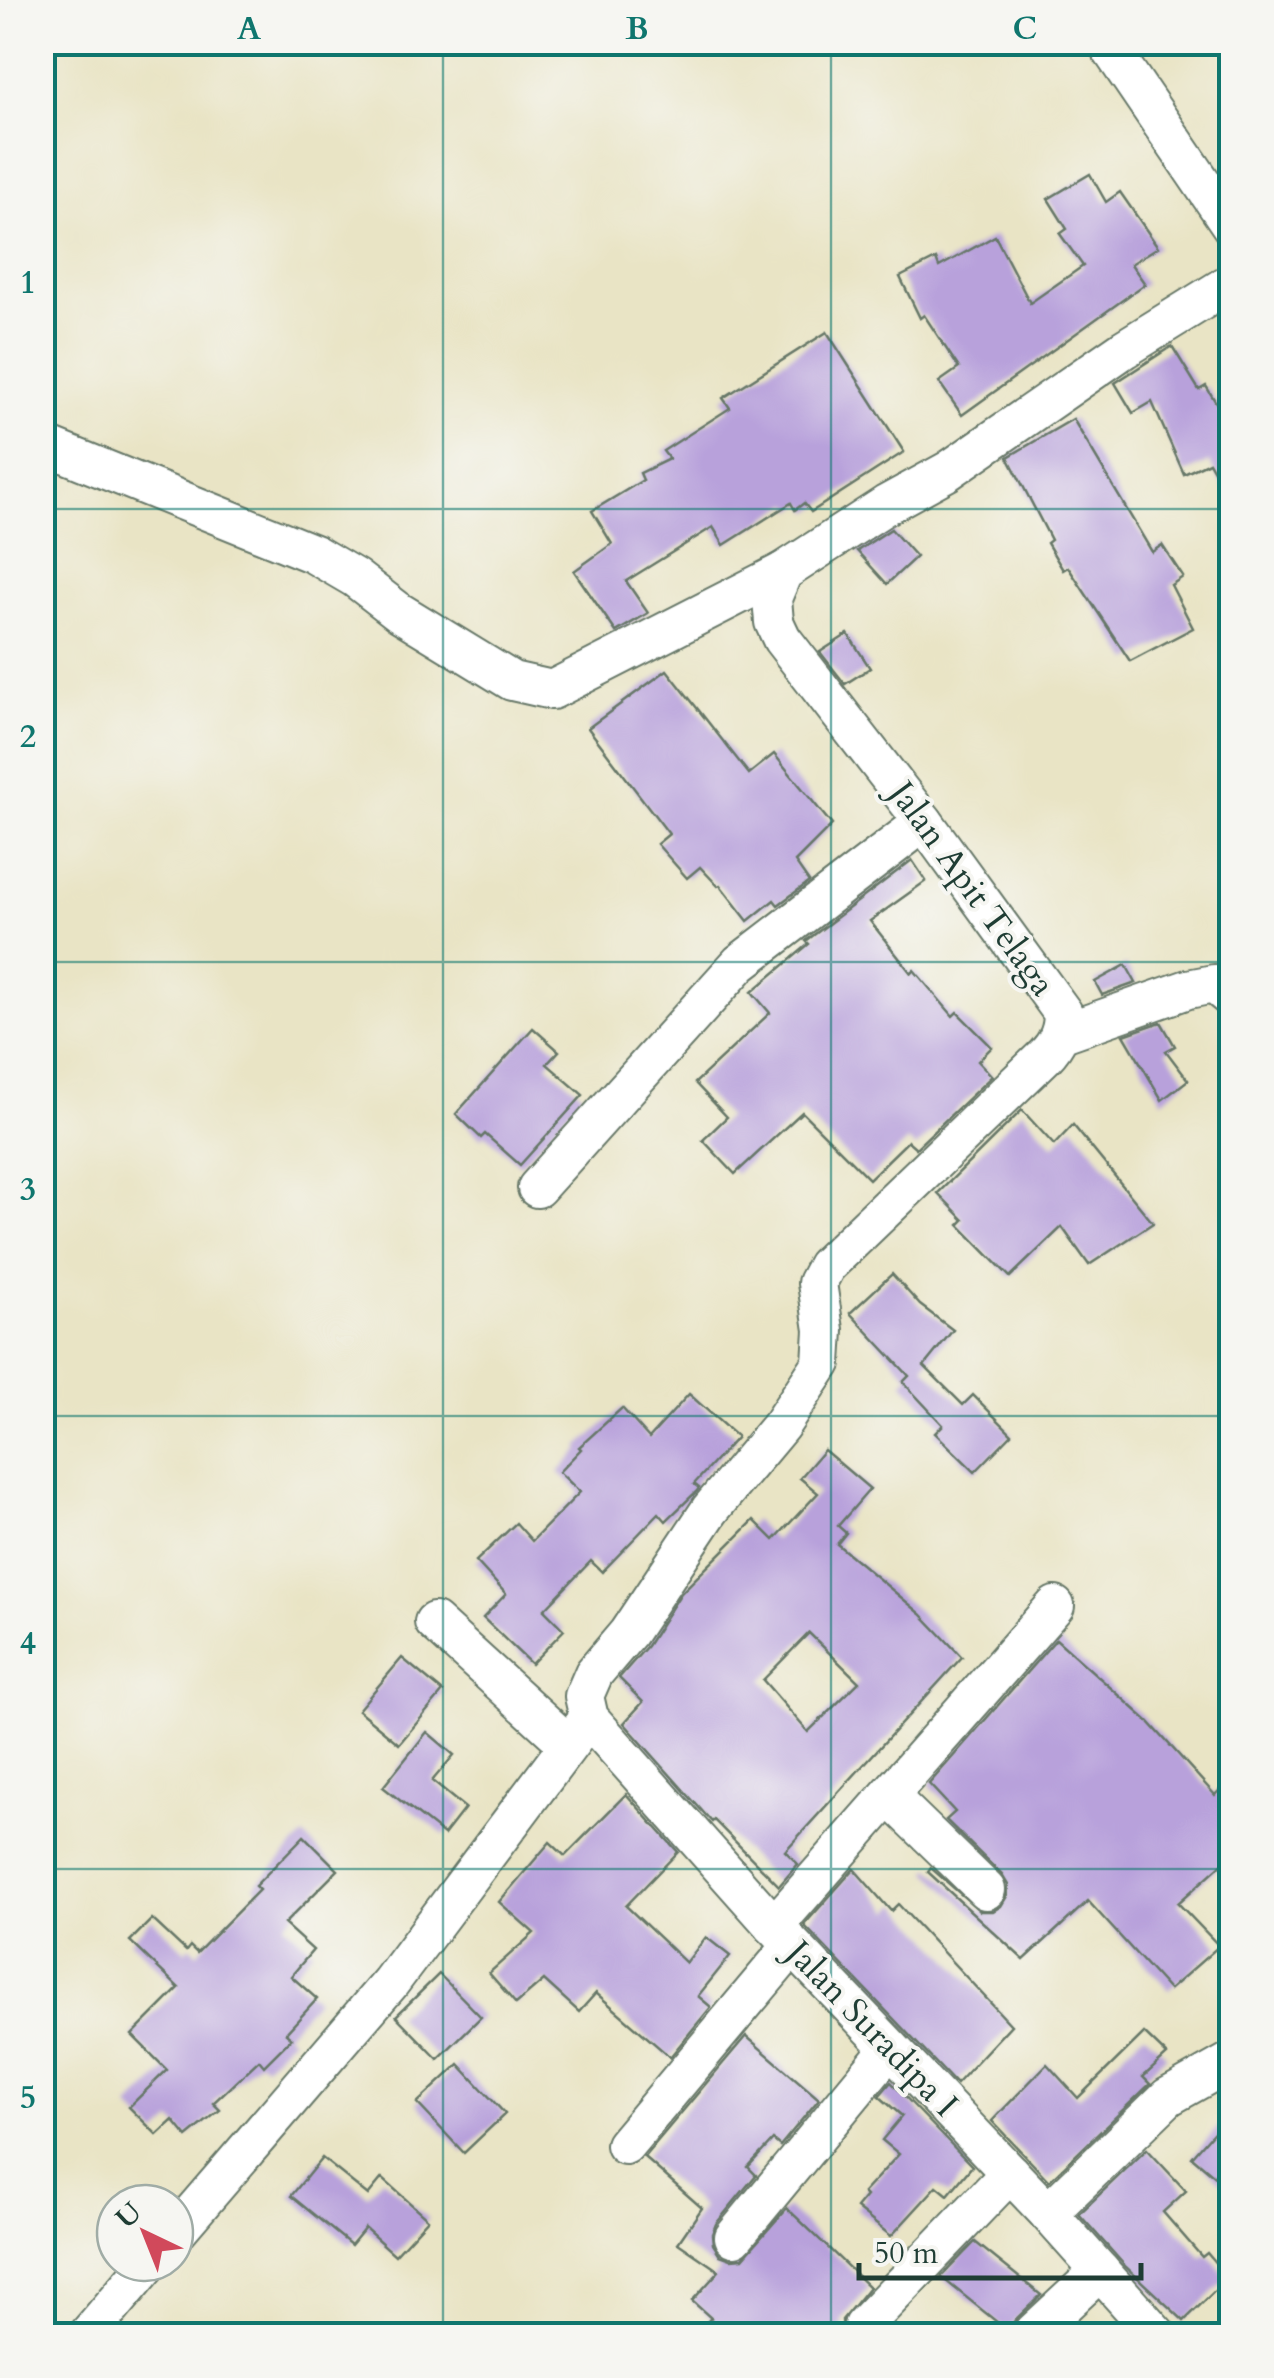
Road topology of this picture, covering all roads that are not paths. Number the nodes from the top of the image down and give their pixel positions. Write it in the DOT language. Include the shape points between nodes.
graph roads {
  1 [pos="1106,42"];
  2 [pos="1232,227"];
  3 [pos="1232,282"];
  4 [pos="42,444"];
  5 [pos="783,572"];
  6 [pos="924,822"];
  7 [pos="1232,999"];
  8 [pos="1060,1034"];
  9 [pos="537,1188"];
  10 [pos="1055,1606"];
  11 [pos="434,1622"];
  12 [pos="579,1731"];
  13 [pos="889,1796"];
  14 [pos="986,1890"];
  15 [pos="783,1936"];
  16 [pos="890,2048"];
  17 [pos="1232,2062"];
  18 [pos="626,2146"];
  19 [pos="1010,2174"];
  20 [pos="195,2210"];
  21 [pos="1048,2213"];
  22 [pos="734,2238"];
  23 [pos="1100,2270"];
  24 [pos="132,2283"];
  25 [pos="863,2326"];
  26 [pos="87,2336"];
  27 [pos="1030,2336"];
  28 [pos="1158,2336"];
  1 -- 2 [label="street"];
  3 -- 5 [label="street"];
  4 -- 5 [label="street" via="314,554 512,681 552,690"];
  5 -- 6 [label="street, Jalan Apit Telaga" via="772,598 782,640"];
  6 -- 8 [label="street, Jalan Apit Telaga" via="1063,1013"];
  6 -- 9 [label="street" via="740,963"];
  7 -- 8 [label="street" via="1214,984 1188,989"];
  8 -- 12 [label="street, Jalan Apit Telaga" via="1046,1056 826,1266 817,1283 822,1363 782,1426 710,1510 594,1672"];
  10 -- 13 [label="street"];
  11 -- 12 [label="street, Jalan Suradipa I"];
  12 -- 15 [label="street, Jalan Suradipa I"];
  12 -- 20 [label="street" via="390,1983"];
  13 -- 14 [label="street"];
  13 -- 15 [label="street"];
  15 -- 16 [label="street, Jalan Suradipa I"];
  15 -- 18 [label="street"];
  16 -- 19 [label="street, Jalan Suradipa I"];
  16 -- 22 [label="street"];
  17 -- 21 [label="street" via="1168,2097"];
  19 -- 21 [label="street, Jalan Suradipa I"];
  19 -- 25 [label="street"];
  21 -- 23 [label="street, Jalan Suradipa I"];
  23 -- 27 [label="street"];
  23 -- 28 [label="street, Jalan Suradipa I"];
  24 -- 26 [label="street"];
}
